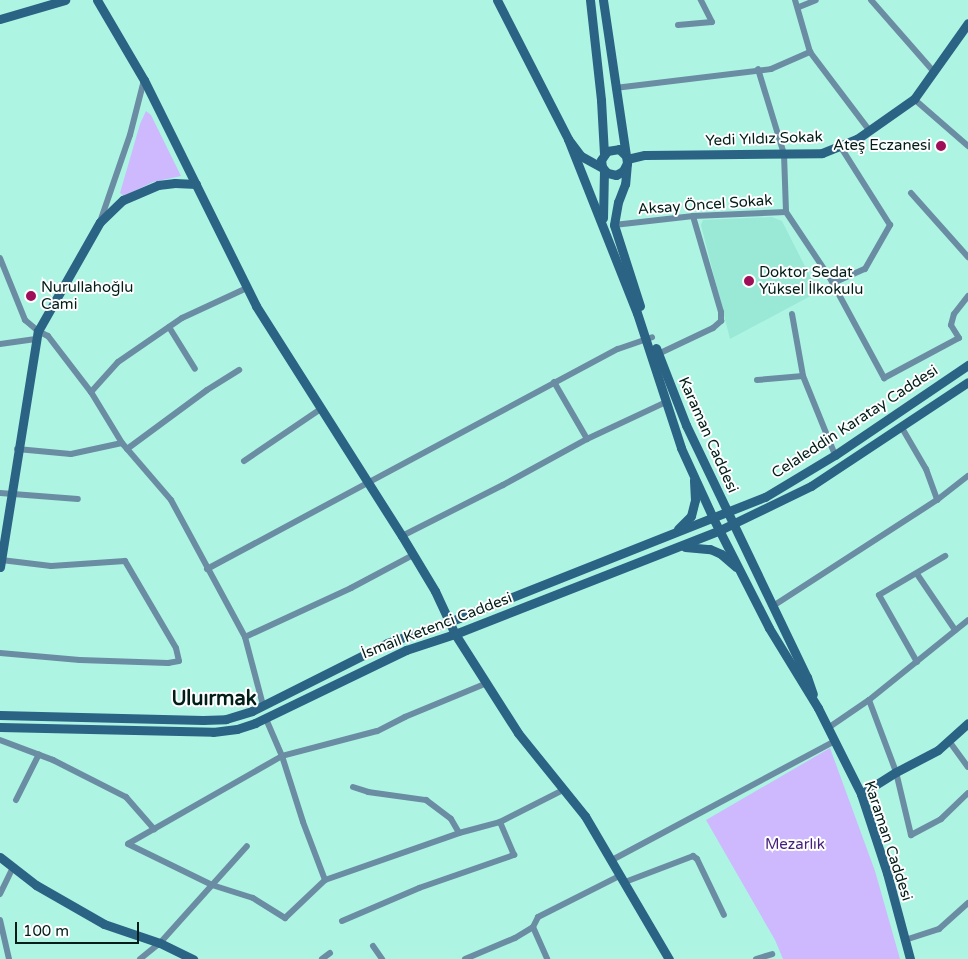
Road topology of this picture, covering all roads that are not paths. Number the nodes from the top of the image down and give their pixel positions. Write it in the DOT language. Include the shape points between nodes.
graph roads {
  1 [pos="65,0"];
  2 [pos="97,0"];
  3 [pos="497,0"];
  4 [pos="590,0"];
  5 [pos="603,0"];
  6 [pos="701,0"];
  7 [pos="795,0"];
  8 [pos="816,0"];
  9 [pos="871,0"];
  10 [pos="798,8"];
  11 [pos="0,19"];
  12 [pos="968,23"];
  13 [pos="678,24"];
  14 [pos="810,52"];
  15 [pos="758,69"];
  16 [pos="934,72"];
  17 [pos="144,80"];
  18 [pos="615,88"];
  19 [pos="914,99"];
  20 [pos="869,130"];
  21 [pos="568,139"];
  22 [pos="840,146"];
  23 [pos="968,146"];
  24 [pos="604,153"];
  25 [pos="784,154"];
  26 [pos="627,159"];
  27 [pos="604,170"];
  28 [pos="196,184"];
  29 [pos="911,193"];
  30 [pos="786,212"];
  31 [pos="693,216"];
  32 [pos="100,222"];
  33 [pos="614,225"];
  34 [pos="604,228"];
  35 [pos="968,257"];
  36 [pos="0,258"];
  37 [pos="833,283"];
  38 [pos="247,288"];
  39 [pos="968,296"];
  40 [pos="792,314"];
  41 [pos="169,328"];
  42 [pos="37,335"];
  43 [pos="649,338"];
  44 [pos="0,344"];
  45 [pos="655,356"];
  46 [pos="968,365"];
  47 [pos="195,369"];
  48 [pos="239,370"];
  49 [pos="803,376"];
  50 [pos="757,380"];
  51 [pos="554,382"];
  52 [pos="968,382"];
  53 [pos="91,392"];
  54 [pos="666,402"];
  55 [pos="322,408"];
  56 [pos="902,428"];
  57 [pos="587,439"];
  58 [pos="122,443"];
  59 [pos="17,449"];
  60 [pos="127,449"];
  61 [pos="835,455"];
  62 [pos="244,461"];
  63 [pos="694,475"];
  64 [pos="968,476"];
  65 [pos="368,483"];
  66 [pos="0,493"];
  67 [pos="11,494"];
  68 [pos="78,499"];
  69 [pos="937,500"];
  70 [pos="728,512"];
  71 [pos="714,518"];
  72 [pos="731,523"];
  73 [pos="720,530"];
  74 [pos="675,532"];
  75 [pos="402,536"];
  76 [pos="673,549"];
  77 [pos="413,555"];
  78 [pos="945,556"];
  79 [pos="1,564"];
  80 [pos="207,569"];
  81 [pos="741,571"];
  82 [pos="917,574"];
  83 [pos="773,606"];
  84 [pos="968,620"];
  85 [pos="450,621"];
  86 [pos="955,630"];
  87 [pos="455,634"];
  88 [pos="245,637"];
  89 [pos="0,653"];
  90 [pos="917,662"];
  91 [pos="487,683"];
  92 [pos="869,700"];
  93 [pos="263,705"];
  94 [pos="818,708"];
  95 [pos="0,715"];
  96 [pos="266,719"];
  97 [pos="968,723"];
  98 [pos="0,727"];
  99 [pos="828,728"];
  100 [pos="0,740"];
  101 [pos="835,741"];
  102 [pos="949,741"];
  103 [pos="39,754"];
  104 [pos="282,756"];
  105 [pos="968,767"];
  106 [pos="896,772"];
  107 [pos="354,787"];
  108 [pos="564,790"];
  109 [pos="968,793"];
  110 [pos="861,794"];
  111 [pos="16,800"];
  112 [pos="500,822"];
  113 [pos="154,829"];
  114 [pos="459,833"];
  115 [pos="247,846"];
  116 [pos="0,857"];
  117 [pos="612,860"];
  118 [pos="13,867"];
  119 [pos="623,878"];
  120 [pos="325,880"];
  121 [pos="212,885"];
  122 [pos="0,894"];
  123 [pos="968,903"];
  124 [pos="724,914"];
  125 [pos="0,920"];
  126 [pos="342,921"];
  127 [pos="533,928"];
  128 [pos="905,940"];
  129 [pos="160,943"];
  130 [pos="373,946"];
  131 [pos="330,953"];
  132 [pos="772,954"];
  133 [pos="9,959"];
  134 [pos="140,959"];
  135 [pos="193,959"];
  136 [pos="322,959"];
  137 [pos="382,959"];
  138 [pos="465,959"];
  139 [pos="547,959"];
  140 [pos="669,959"];
  141 [pos="756,959"];
  142 [pos="910,959"];
  1 -- 11 [label="main road"];
  2 -- 17 [label="main road"];
  3 -- 21 [label="main road"];
  4 -- 24 [label="main road"];
  5 -- 18 [label="main road, Karaman Caddesi"];
  6 -- 13 [label="street" via="712,22"];
  7 -- 10 [label="street"];
  8 -- 10 [label="street"];
  9 -- 16 [label="street"];
  10 -- 14 [label="street"];
  12 -- 16 [label="main road, Yedi Yıldız Sokak"];
  14 -- 15 [label="street" via="771,69"];
  14 -- 20 [label="street"];
  15 -- 18 [label="street"];
  15 -- 25 [label="street"];
  16 -- 19 [label="main road, Yedi Yıldız Sokak"];
  17 -- 28 [label="main road"];
  17 -- 32 [label="street" via="130,135"];
  18 -- 26 [label="main road, Karaman Caddesi"];
  19 -- 20 [label="main road, Yedi Yıldız Sokak"];
  19 -- 23 [label="street"];
  20 -- 22 [label="main road, Yedi Yıldız Sokak" via="858,139"];
  21 -- 27 [label="main road" via="581,156"];
  21 -- 34 [label="main road, Karaman Caddesi"];
  22 -- 25 [label="main road, Yedi Yıldız Sokak" via="822,153"];
  22 -- 37 [label="street" via="890,225 865,269"];
  24 -- 26 [label="main road" via="614,149"];
  24 -- 27 [label="main road" via="601,160"];
  25 -- 26 [label="main road, Yedi Yıldız Sokak"];
  25 -- 30 [label="street"];
  26 -- 27 [label="main road" via="620,174"];
  26 -- 33 [label="main road, Karaman Caddesi" via="625,184"];
  27 -- 34 [label="main road, Karaman Caddesi"];
  28 -- 32 [label="main road" via="175,182 158,185 123,200"];
  28 -- 38 [label="main road"];
  29 -- 35 [label="street"];
  30 -- 31 [label="street, Aksay Öncel Sokak"];
  30 -- 37 [label="street, Aksay Öncel Sokak"];
  31 -- 33 [label="street, Aksay Öncel Sokak"];
  31 -- 45 [label="street" via="721,321"];
  32 -- 42 [label="main road"];
  33 -- 43 [label="main road, Karaman Caddesi"];
  34 -- 43 [label="main road, Karaman Caddesi"];
  36 -- 42 [label="street" via="25,320"];
  37 -- 39 [label="street, Aksay Öncel Sokak" via="884,378 959,338 951,325 954,314"];
  38 -- 41 [label="street" via="182,318"];
  38 -- 55 [label="main road"];
  40 -- 49 [label="street"];
  41 -- 47 [label="street"];
  41 -- 53 [label="street" via="118,362"];
  42 -- 44 [label="street"];
  42 -- 53 [label="street" via="48,336"];
  42 -- 59 [label="main road"];
  43 -- 45 [label="main road, Karaman Caddesi"];
  43 -- 51 [label="street" via="618,349"];
  45 -- 54 [label="main road, Karaman Caddesi"];
  45 -- 70 [label="main road, Karaman Caddesi"];
  46 -- 61 [label="main road, Celaleddin Karatay Caddesi"];
  48 -- 60 [label="street"];
  49 -- 50 [label="street"];
  49 -- 61 [label="street"];
  51 -- 57 [label="street"];
  51 -- 65 [label="street"];
  52 -- 56 [label="main road, Celaleddin Karatay Caddesi"];
  53 -- 58 [label="street"];
  54 -- 57 [label="street"];
  54 -- 63 [label="main road, Karaman Caddesi"];
  55 -- 62 [label="street"];
  55 -- 65 [label="main road"];
  56 -- 69 [label="street" via="926,469"];
  56 -- 72 [label="main road, Celaleddin Karatay Caddesi" via="811,486"];
  57 -- 75 [label="street"];
  58 -- 59 [label="street" via="71,454"];
  58 -- 60 [label="street"];
  59 -- 67 [label="main road"];
  60 -- 80 [label="street" via="171,500"];
  61 -- 70 [label="main road, Celaleddin Karatay Caddesi" via="764,497"];
  63 -- 71 [label="main road, Karaman Caddesi"];
  63 -- 74 [label="main road" via="695,500 691,516"];
  64 -- 69 [label="street"];
  65 -- 75 [label="main road"];
  65 -- 80 [label="street"];
  66 -- 67 [label="street"];
  67 -- 68 [label="street"];
  67 -- 79 [label="main road"];
  69 -- 83 [label="street"];
  70 -- 71 [label="main road, İsmail Ketenci Caddesi"];
  70 -- 72 [label="main road, Karaman Caddesi"];
  71 -- 73 [label="main road, Karaman Caddesi"];
  71 -- 74 [label="main road, İsmail Ketenci Caddesi"];
  72 -- 73 [label="main road, İsmail Ketenci Caddesi"];
  72 -- 83 [label="main road, Karaman Caddesi"];
  73 -- 76 [label="main road, İsmail Ketenci Caddesi"];
  73 -- 81 [label="main road, Karaman Caddesi"];
  74 -- 85 [label="main road, İsmail Ketenci Caddesi"];
  75 -- 77 [label="main road"];
  76 -- 81 [label="main road" via="692,546 710,549"];
  76 -- 87 [label="main road, İsmail Ketenci Caddesi"];
  77 -- 85 [label="main road"];
  77 -- 88 [label="street"];
  78 -- 82 [label="street"];
  79 -- 89 [label="street" via="51,566 125,561 176,648 179,661 80,660"];
  80 -- 88 [label="street"];
  81 -- 94 [label="main road, Karaman Caddesi" via="791,666"];
  82 -- 86 [label="street"];
  82 -- 90 [label="street" via="878,595"];
  83 -- 94 [label="main road, Karaman Caddesi"];
  84 -- 86 [label="street"];
  85 -- 87 [label="main road"];
  85 -- 93 [label="main road, İsmail Ketenci Caddesi" via="387,643"];
  86 -- 90 [label="street"];
  87 -- 91 [label="main road"];
  87 -- 96 [label="main road, İsmail Ketenci Caddesi" via="376,663"];
  88 -- 93 [label="street"];
  90 -- 92 [label="street"];
  91 -- 104 [label="street" via="377,731"];
  91 -- 108 [label="main road" via="518,733"];
  92 -- 99 [label="street"];
  92 -- 106 [label="street"];
  93 -- 95 [label="main road, İsmail Ketenci Caddesi" via="226,719 203,720"];
  94 -- 99 [label="main road, Karaman Caddesi"];
  96 -- 98 [label="main road, İsmail Ketenci Caddesi" via="237,729 213,732"];
  96 -- 104 [label="street"];
  97 -- 102 [label="main road"];
  99 -- 101 [label="main road, Karaman Caddesi"];
  100 -- 103 [label="street"];
  101 -- 110 [label="main road, Karaman Caddesi"];
  101 -- 117 [label="street"];
  102 -- 105 [label="street"];
  102 -- 106 [label="main road"];
  103 -- 111 [label="street"];
  103 -- 113 [label="street" via="126,796"];
  104 -- 113 [label="street"];
  104 -- 120 [label="street"];
  106 -- 109 [label="street" via="911,835 941,818"];
  106 -- 110 [label="main road"];
  107 -- 114 [label="street" via="426,800 451,819"];
  108 -- 112 [label="street"];
  108 -- 117 [label="main road" via="585,816"];
  110 -- 128 [label="main road, Karaman Caddesi"];
  112 -- 114 [label="street"];
  112 -- 126 [label="street" via="514,855 419,888"];
  113 -- 121 [label="street" via="128,844"];
  114 -- 120 [label="street"];
  115 -- 121 [label="street"];
  116 -- 118 [label="main road"];
  117 -- 119 [label="main road"];
  118 -- 122 [label="street"];
  118 -- 129 [label="main road" via="36,885 104,924"];
  119 -- 124 [label="street" via="693,856"];
  119 -- 127 [label="street" via="538,917"];
  119 -- 140 [label="main road"];
  120 -- 121 [label="street" via="285,918 254,898"];
  121 -- 129 [label="street"];
  123 -- 128 [label="street" via="939,929"];
  125 -- 133 [label="street"];
  127 -- 138 [label="street"];
  127 -- 139 [label="street"];
  128 -- 142 [label="main road, Karaman Caddesi"];
  129 -- 134 [label="street"];
  129 -- 135 [label="main road"];
  130 -- 137 [label="street"];
  131 -- 136 [label="street"];
  132 -- 141 [label="street"];
}
